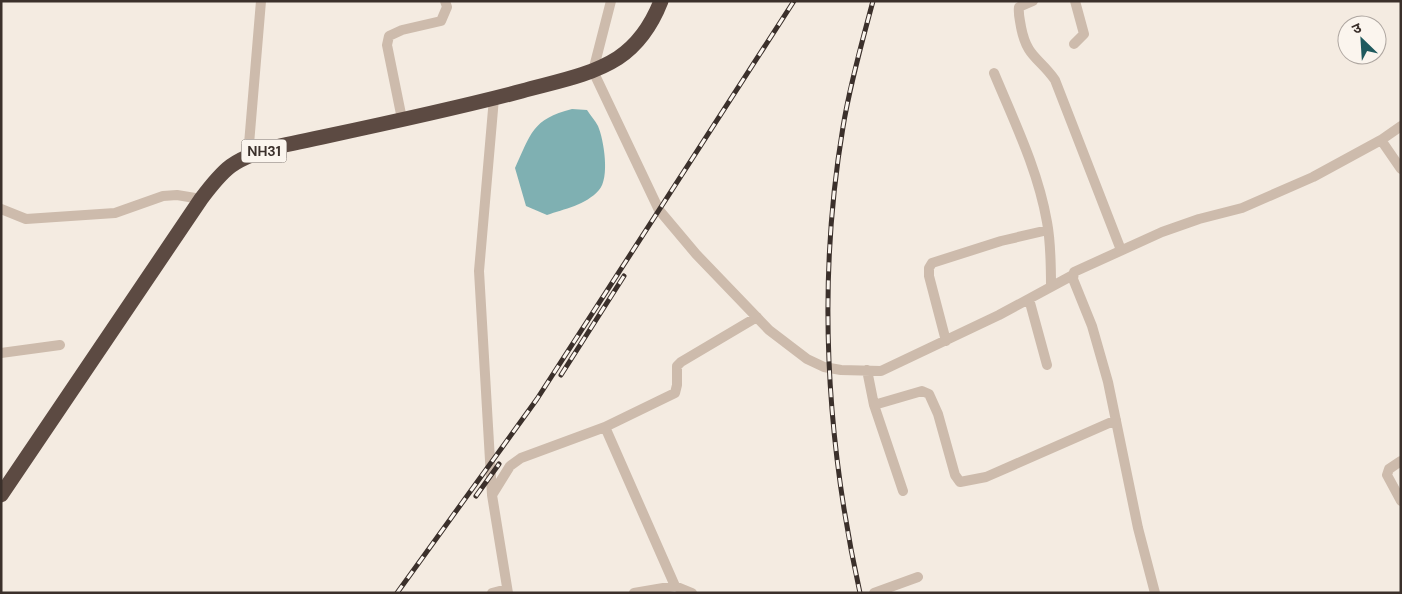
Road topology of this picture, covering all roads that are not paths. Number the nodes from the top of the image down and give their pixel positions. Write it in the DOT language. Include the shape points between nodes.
graph roads {
  1 [pos="261,1"];
  2 [pos="445,1"];
  3 [pos="611,1"];
  4 [pos="661,1"];
  5 [pos="1033,1"];
  6 [pos="1076,1"];
  7 [pos="1074,44"];
  8 [pos="593,71"];
  9 [pos="994,73"];
  10 [pos="494,98"];
  11 [pos="402,119"];
  12 [pos="1401,126"];
  13 [pos="1381,140"];
  14 [pos="248,156"];
  15 [pos="1401,169"];
  16 [pos="201,199"];
  17 [pos="1,209"];
  18 [pos="1048,230"];
  19 [pos="1121,250"];
  20 [pos="1073,275"];
  21 [pos="1051,287"];
  22 [pos="1029,299"];
  23 [pos="757,317"];
  24 [pos="946,341"];
  25 [pos="60,345"];
  26 [pos="1,353"];
  27 [pos="1047,365"];
  28 [pos="867,370"];
  29 [pos="874,405"];
  30 [pos="1116,420"];
  31 [pos="605,427"];
  32 [pos="1401,461"];
  33 [pos="903,491"];
  34 [pos="1,495"];
  35 [pos="492,495"];
  36 [pos="1401,501"];
  37 [pos="918,577"];
  38 [pos="675,586"];
  39 [pos="508,591"];
  40 [pos="492,593"];
  41 [pos="634,593"];
  42 [pos="692,593"];
  43 [pos="874,593"];
  44 [pos="1155,593"];
  1 -- 14 [label="street"];
  2 -- 11 [label="street" via="441,21 388,36"];
  3 -- 8 [label="street"];
  4 -- 8 [label="highway, NH31" via="647,31 635,44 618,58"];
  5 -- 19 [label="street" via="1019,7 1025,45 1055,80"];
  6 -- 7 [label="street" via="1084,34"];
  8 -- 10 [label="highway, NH31"];
  8 -- 23 [label="street" via="659,210"];
  9 -- 18 [label="street" via="1033,170"];
  10 -- 11 [label="highway, NH31"];
  10 -- 35 [label="street" via="479,271"];
  11 -- 14 [label="highway, NH31"];
  12 -- 13 [label="street"];
  13 -- 15 [label="street"];
  13 -- 19 [label="street" via="1258,202 1199,219"];
  14 -- 16 [label="highway, NH31" via="227,167"];
  16 -- 17 [label="street" via="163,196 115,212 26,219"];
  16 -- 34 [label="highway, NH31"];
  18 -- 21 [label="street"];
  18 -- 24 [label="street" via="932,263 929,276"];
  19 -- 20 [label="street" via="1080,268"];
  20 -- 21 [label="street"];
  20 -- 30 [label="street" via="1092,326"];
  21 -- 22 [label="street"];
  22 -- 24 [label="street"];
  22 -- 27 [label="street"];
  23 -- 28 [label="street" via="769,330 824,367"];
  23 -- 31 [label="street" via="681,362 677,366 675,393"];
  24 -- 28 [label="street" via="894,366"];
  25 -- 26 [label="street"];
  28 -- 29 [label="street"];
  29 -- 30 [label="street" via="922,391 929,394 960,482 986,476"];
  29 -- 33 [label="street"];
  30 -- 44 [label="street"];
  31 -- 35 [label="street" via="521,458 510,466"];
  31 -- 38 [label="street"];
  32 -- 36 [label="street" via="1389,469 1387,475"];
  35 -- 39 [label="street"];
  37 -- 43 [label="street"];
  38 -- 41 [label="street"];
  38 -- 42 [label="street"];
  39 -- 40 [label="street"];
}
